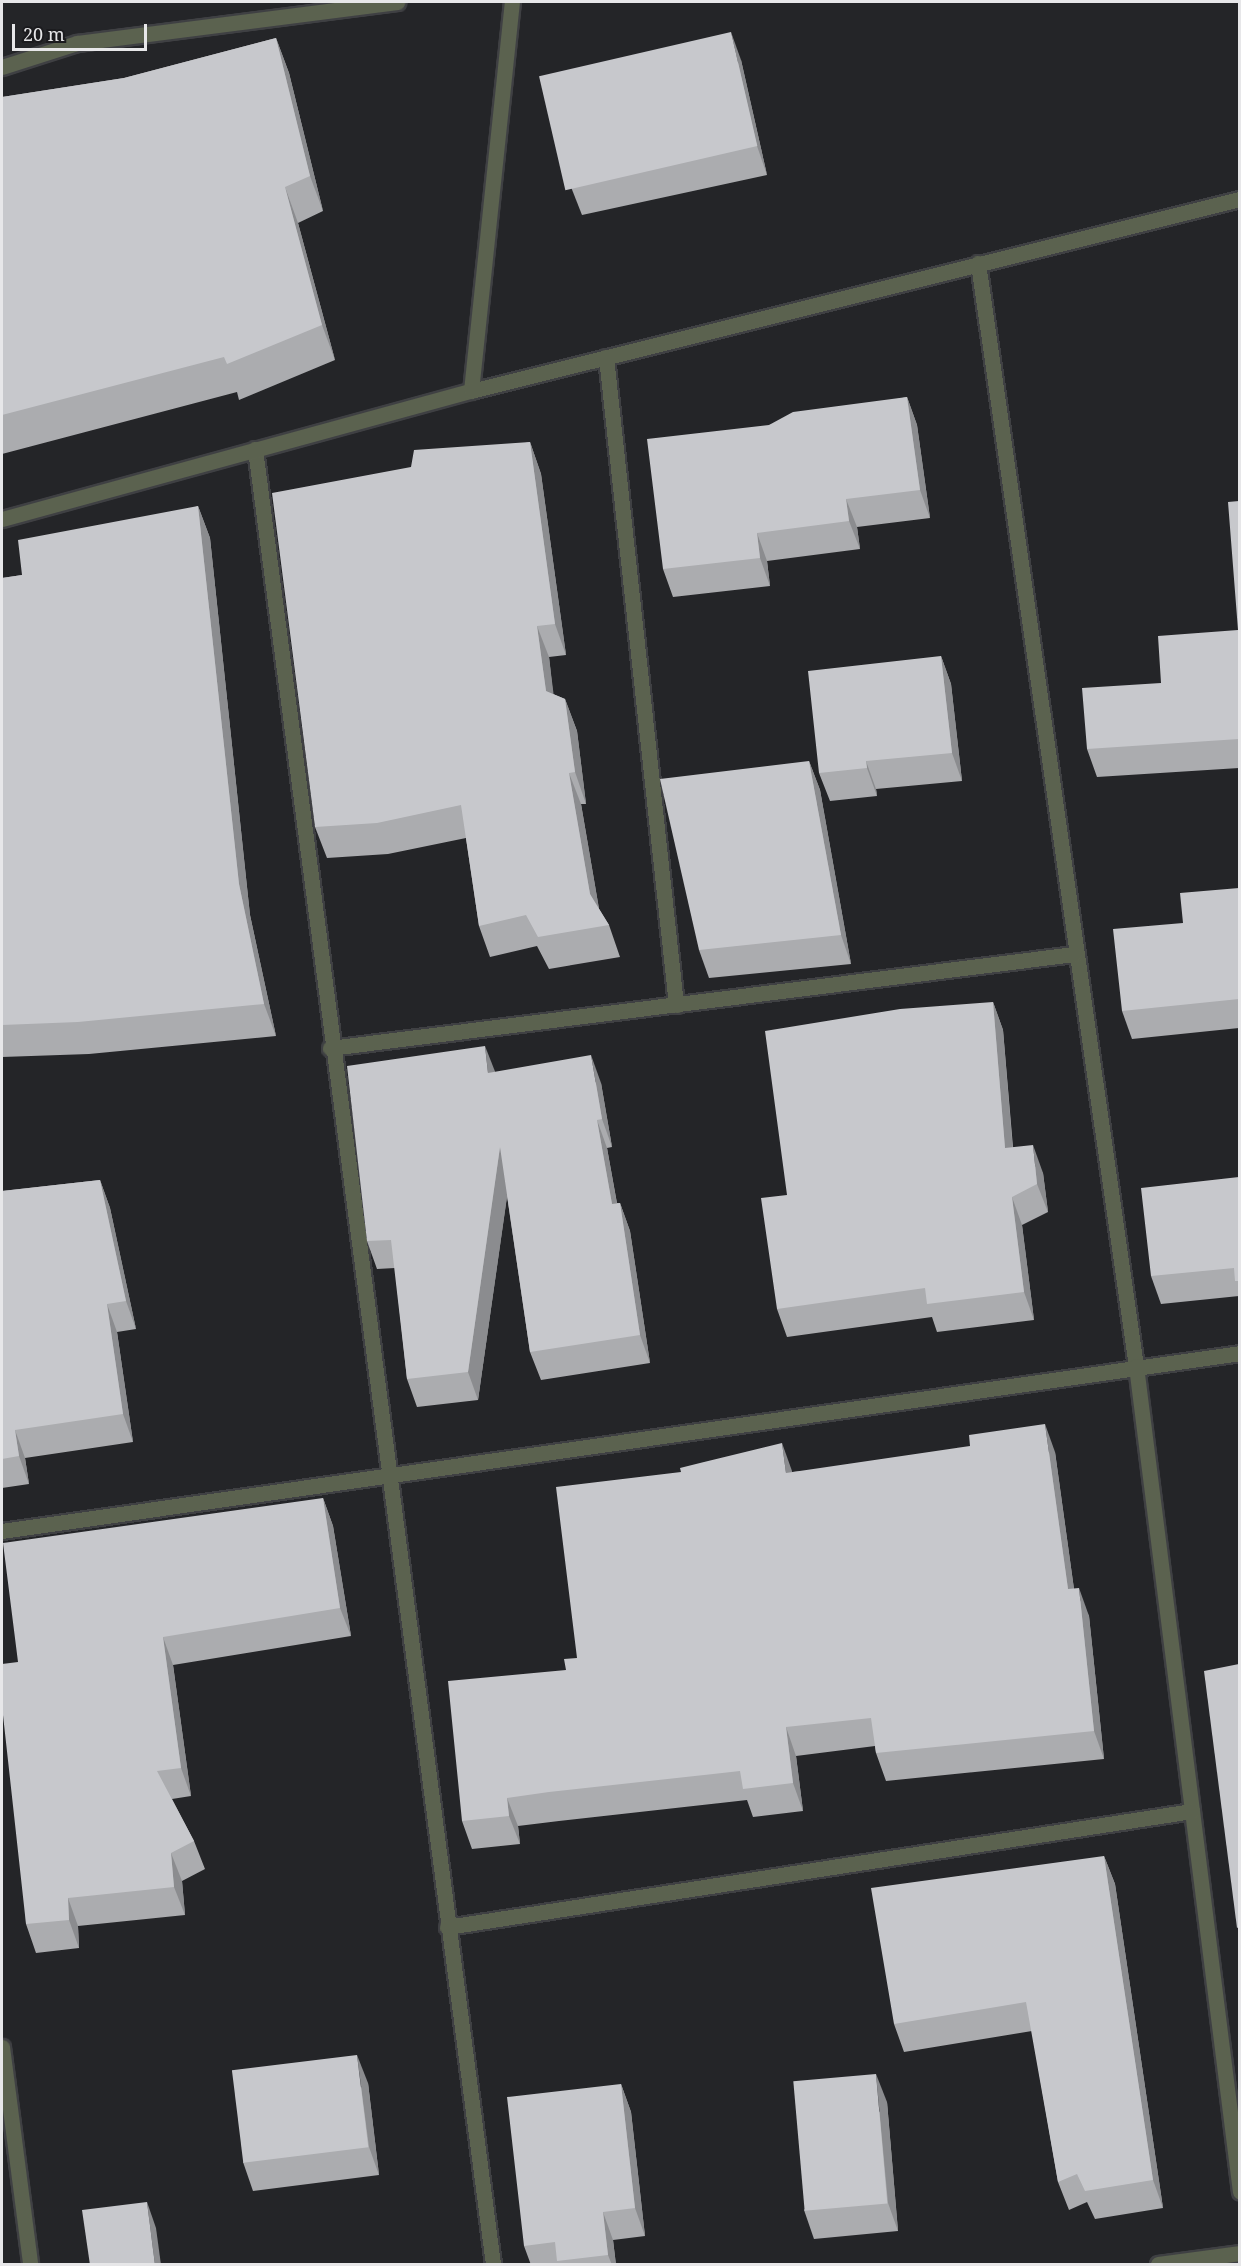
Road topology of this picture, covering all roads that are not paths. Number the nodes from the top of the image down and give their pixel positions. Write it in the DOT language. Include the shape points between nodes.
graph roads {
  1 [pos="397,2"];
  2 [pos="512,2"];
  3 [pos="2,67"];
  4 [pos="1239,199"];
  5 [pos="978,263"];
  6 [pos="606,357"];
  7 [pos="471,391"];
  8 [pos="255,449"];
  9 [pos="2,519"];
  10 [pos="1074,954"];
  11 [pos="676,1005"];
  12 [pos="330,1048"];
  13 [pos="1239,1353"];
  14 [pos="1136,1366"];
  15 [pos="385,1473"];
  16 [pos="2,1531"];
  17 [pos="1192,1811"];
  18 [pos="447,1927"];
  19 [pos="2,2047"];
  20 [pos="1239,2191"];
  21 [pos="1239,2253"];
  22 [pos="30,2265"];
  23 [pos="493,2265"];
  24 [pos="1158,2265"];
  1 -- 3 [label="street" via="77,43"];
  2 -- 7 [label="street"];
  4 -- 5 [label="street"];
  5 -- 6 [label="street"];
  5 -- 10 [label="street"];
  6 -- 7 [label="street"];
  6 -- 11 [label="street"];
  7 -- 8 [label="street"];
  8 -- 9 [label="street"];
  8 -- 12 [label="street"];
  10 -- 11 [label="street"];
  10 -- 14 [label="street"];
  11 -- 12 [label="street"];
  12 -- 15 [label="street"];
  13 -- 14 [label="street"];
  14 -- 15 [label="street"];
  14 -- 17 [label="street"];
  15 -- 16 [label="street"];
  15 -- 18 [label="street"];
  17 -- 18 [label="street"];
  17 -- 20 [label="street"];
  18 -- 23 [label="street"];
  19 -- 22 [label="street"];
  21 -- 24 [label="street"];
}
